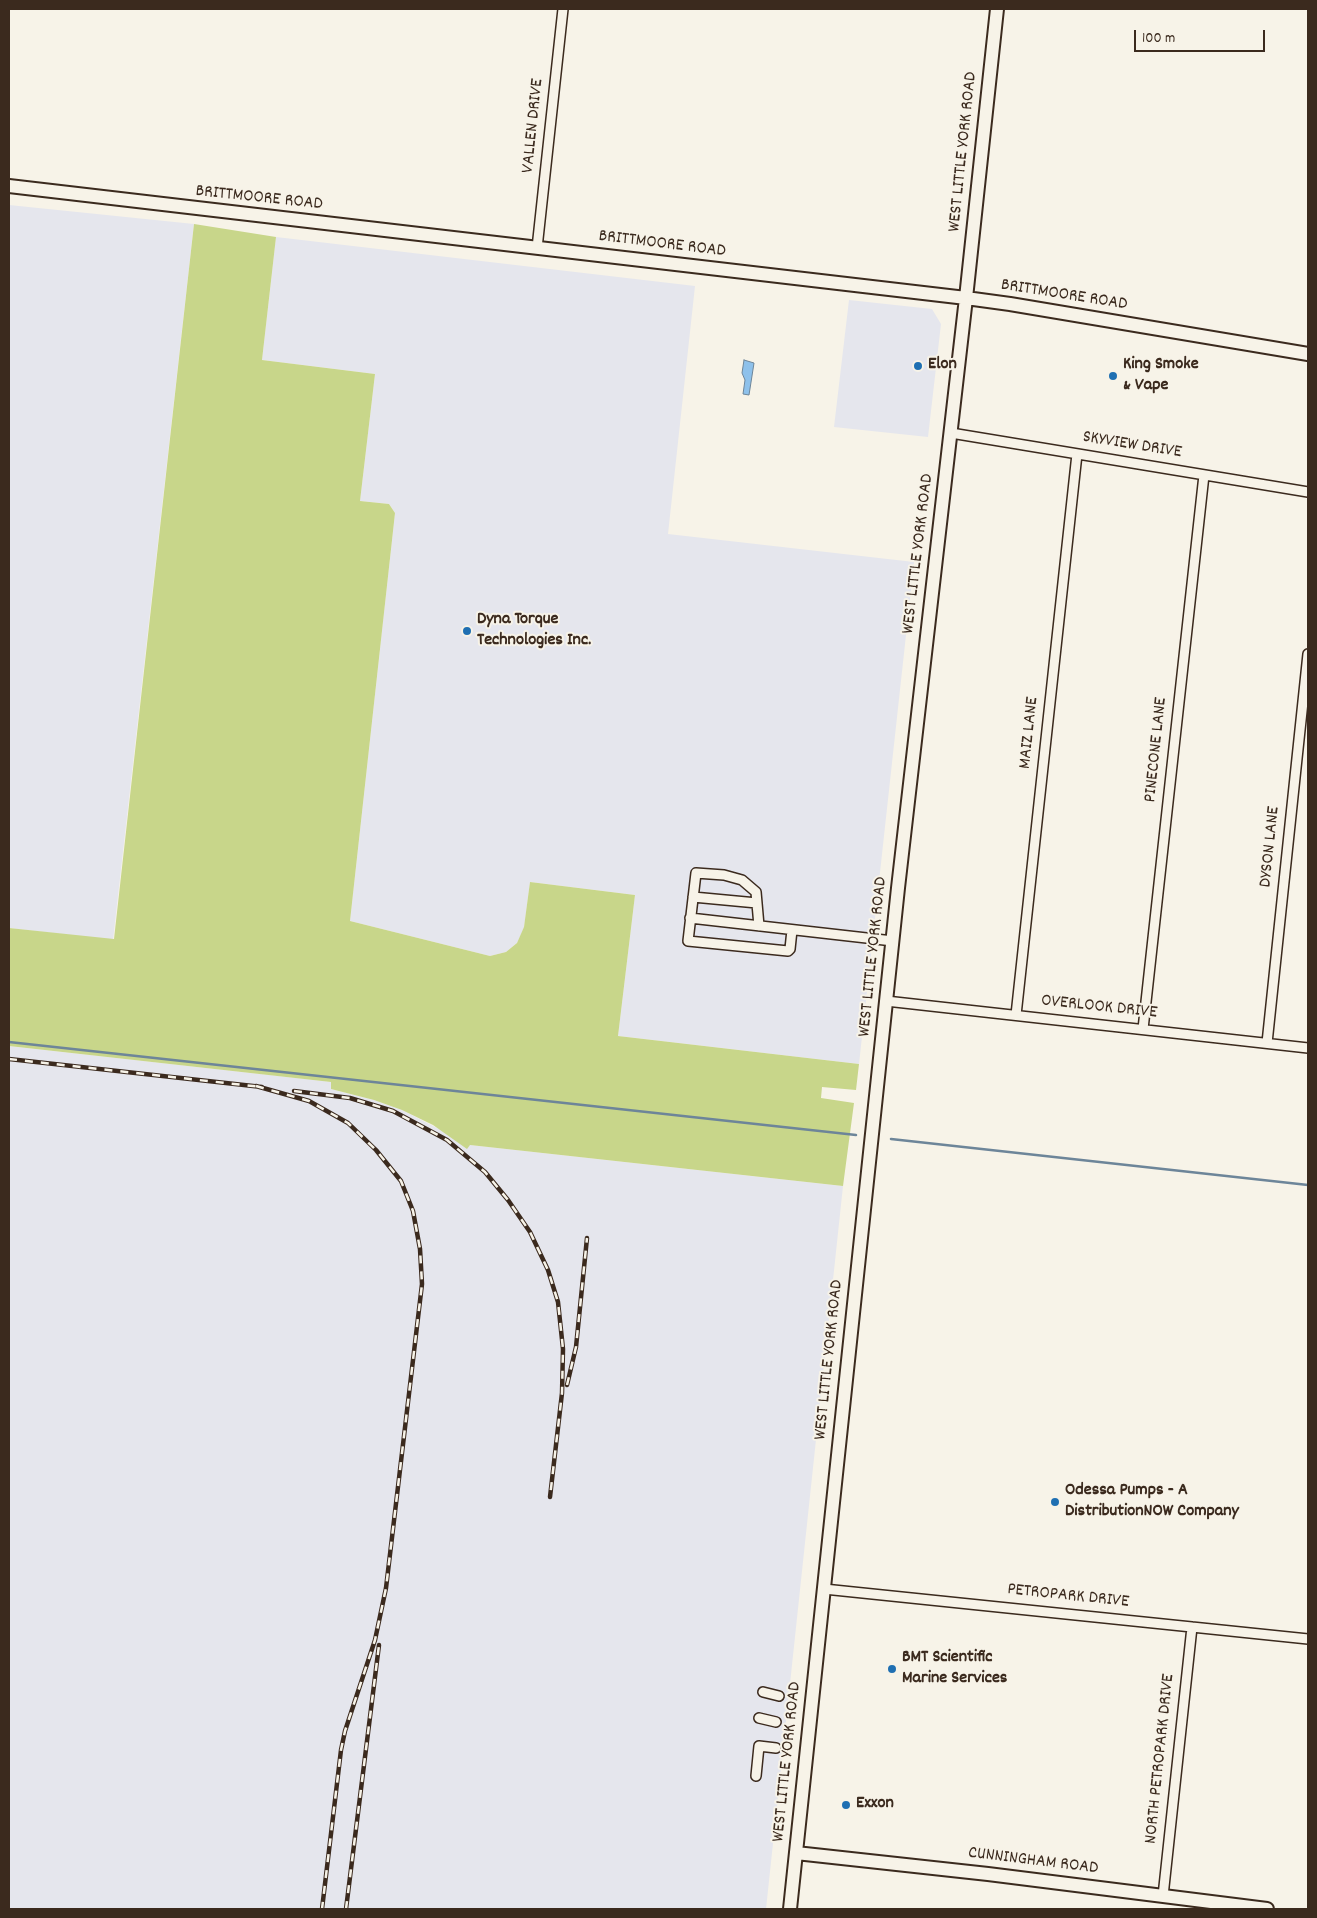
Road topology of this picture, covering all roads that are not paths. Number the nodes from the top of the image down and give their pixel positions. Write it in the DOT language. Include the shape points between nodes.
graph roads {
  1 [pos="563,9"];
  2 [pos="997,9"];
  3 [pos="9,186"];
  4 [pos="537,248"];
  5 [pos="966,298"];
  6 [pos="1308,354"];
  7 [pos="950,433"];
  8 [pos="1077,454"];
  9 [pos="1204,475"];
  10 [pos="1308,492"];
  11 [pos="1308,654"];
  12 [pos="693,897"];
  13 [pos="757,903"];
  14 [pos="690,918"];
  15 [pos="759,926"];
  16 [pos="792,930"];
  17 [pos="893,941"];
  18 [pos="886,1001"];
  19 [pos="1016,1015"];
  20 [pos="1142,1029"];
  21 [pos="1267,1043"];
  22 [pos="1308,1048"];
  23 [pos="824,1589"];
  24 [pos="1192,1627"];
  25 [pos="1308,1639"];
  26 [pos="763,1692"];
  27 [pos="779,1696"];
  28 [pos="759,1718"];
  29 [pos="776,1722"];
  30 [pos="776,1748"];
  31 [pos="756,1776"];
  32 [pos="796,1853"];
  33 [pos="1163,1896"];
  34 [pos="790,1909"];
  35 [pos="1267,1909"];
  1 -- 4 [label="street, VALLEN DRIVE"];
  2 -- 5 [label="main road, WEST LITTLE YORK ROAD"];
  3 -- 4 [label="main road, BRITTMOORE ROAD"];
  4 -- 5 [label="main road, BRITTMOORE ROAD"];
  5 -- 6 [label="main road, BRITTMOORE ROAD"];
  5 -- 7 [label="main road, WEST LITTLE YORK ROAD"];
  7 -- 8 [label="street, SKYVIEW DRIVE"];
  7 -- 17 [label="main road, WEST LITTLE YORK ROAD"];
  8 -- 9 [label="street, SKYVIEW DRIVE"];
  8 -- 19 [label="street, MAIZ LANE"];
  9 -- 10 [label="street, SKYVIEW DRIVE"];
  9 -- 20 [label="street, PINECONE LANE"];
  11 -- 21 [label="street, DYSON LANE"];
  12 -- 13 [label="street"];
  12 -- 13 [label="street" via="696,873 715,874 742,880 756,892"];
  12 -- 14 [label="street"];
  13 -- 15 [label="street"];
  14 -- 15 [label="street"];
  14 -- 16 [label="street" via="687,939 690,942 788,952"];
  15 -- 16 [label="street"];
  16 -- 17 [label="street"];
  17 -- 18 [label="main road, WEST LITTLE YORK ROAD"];
  18 -- 19 [label="street, OVERLOOK DRIVE"];
  18 -- 23 [label="main road, WEST LITTLE YORK ROAD"];
  19 -- 20 [label="street, OVERLOOK DRIVE"];
  20 -- 21 [label="street, OVERLOOK DRIVE"];
  21 -- 22 [label="street, OVERLOOK DRIVE"];
  23 -- 24 [label="street, PETROPARK DRIVE"];
  23 -- 32 [label="main road, WEST LITTLE YORK ROAD"];
  24 -- 25 [label="street, PETROPARK DRIVE"];
  24 -- 33 [label="street, NORTH PETROPARK DRIVE"];
  26 -- 27 [label="street"];
  28 -- 29 [label="street"];
  30 -- 31 [label="street" via="759,1746"];
  32 -- 33 [label="main road, CUNNINGHAM ROAD"];
  32 -- 34 [label="main road, WEST LITTLE YORK ROAD"];
  33 -- 35 [label="main road, CUNNINGHAM ROAD"];
}
